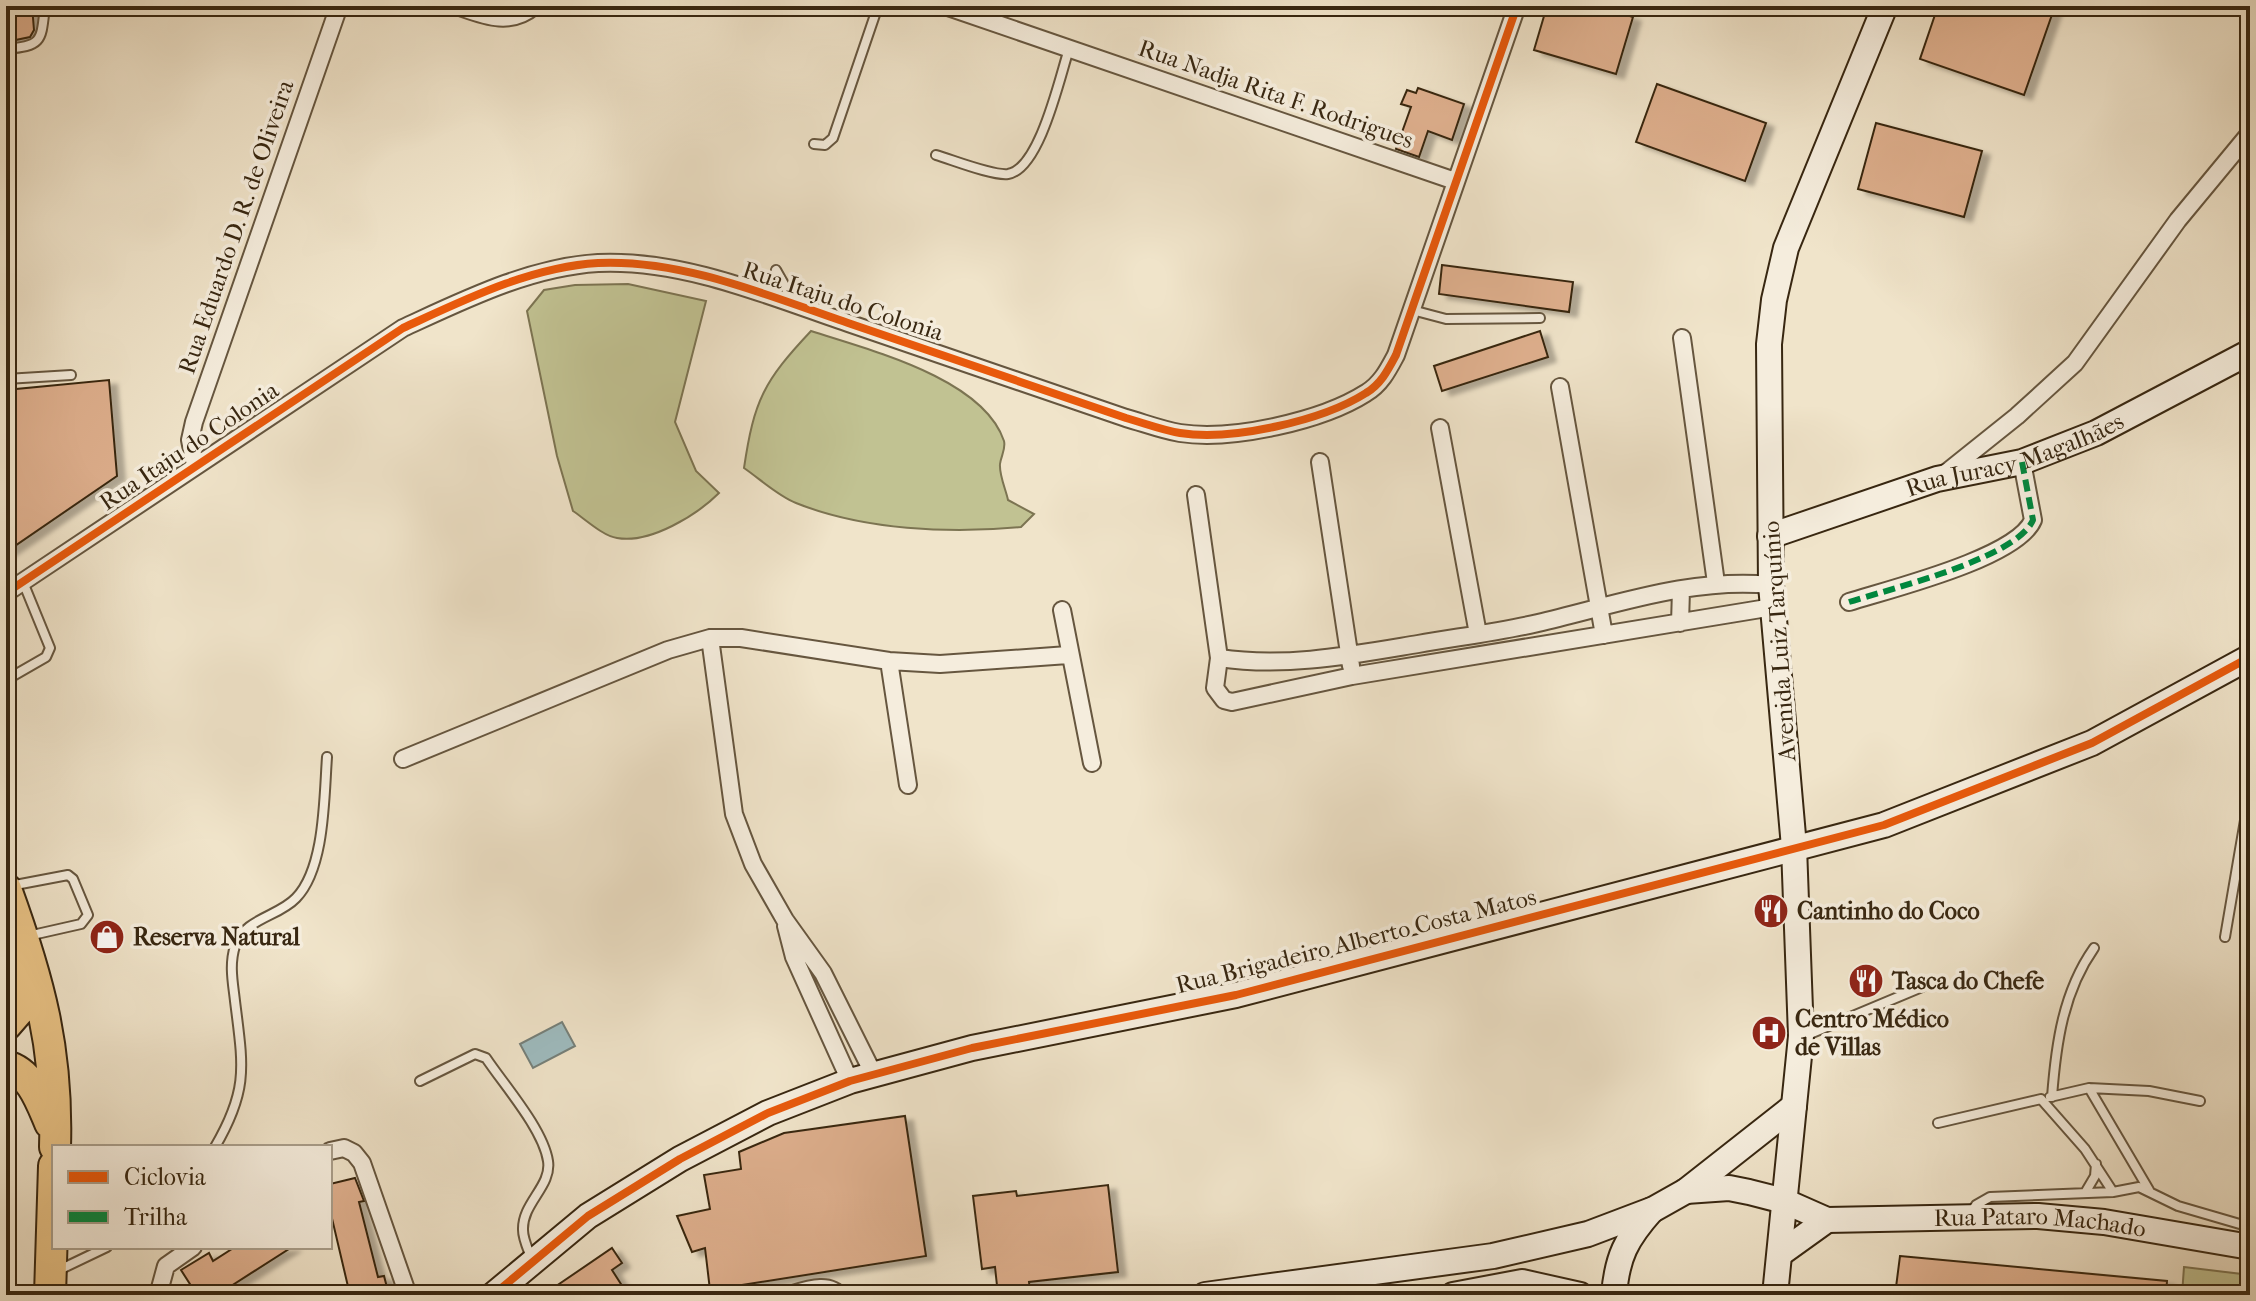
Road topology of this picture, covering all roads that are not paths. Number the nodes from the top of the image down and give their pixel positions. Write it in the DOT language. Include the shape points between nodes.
graph roads {
  1 [pos="45,6"];
  2 [pos="339,6"];
  3 [pos="457,6"];
  4 [pos="534,6"];
  5 [pos="878,6"];
  6 [pos="945,6"];
  7 [pos="1517,6"];
  8 [pos="1885,6"];
  9 [pos="6,49"];
  10 [pos="1069,49"];
  11 [pos="2250,133"];
  12 [pos="814,144"];
  13 [pos="936,155"];
  14 [pos="1455,181"];
  15 [pos="776,270"];
  16 [pos="790,304"];
  17 [pos="1411,310"];
  18 [pos="1540,318"];
  19 [pos="1682,338"];
  20 [pos="2250,352"];
  21 [pos="71,375"];
  22 [pos="6,379"];
  23 [pos="1560,387"];
  24 [pos="1440,428"];
  25 [pos="1320,462"];
  26 [pos="2022,462"];
  27 [pos="195,465"];
  28 [pos="1937,479"];
  29 [pos="1196,495"];
  30 [pos="1770,536"];
  31 [pos="23,582"];
  32 [pos="1716,583"];
  33 [pos="1681,590"];
  34 [pos="6,593"];
  35 [pos="1772,596"];
  36 [pos="1849,602"];
  37 [pos="1600,606"];
  38 [pos="1062,610"];
  39 [pos="1537,623"];
  40 [pos="1680,623"];
  41 [pos="1478,634"];
  42 [pos="1604,635"];
  43 [pos="710,638"];
  44 [pos="1544,645"];
  45 [pos="1068,655"];
  46 [pos="1351,655"];
  47 [pos="2250,657"];
  48 [pos="1219,658"];
  49 [pos="889,661"];
  50 [pos="1352,676"];
  51 [pos="6,680"];
  52 [pos="327,757"];
  53 [pos="403,759"];
  54 [pos="1092,763"];
  55 [pos="908,785"];
  56 [pos="2250,791"];
  57 [pos="1794,847"];
  58 [pos="6,888"];
  59 [pos="785,920"];
  60 [pos="2225,937"];
  61 [pos="26,944"];
  62 [pos="2094,948"];
  63 [pos="1922,987"];
  64 [pos="6,1025"];
  65 [pos="1801,1036"];
  66 [pos="6,1066"];
  67 [pos="873,1073"];
  68 [pos="420,1081"];
  69 [pos="850,1081"];
  70 [pos="2089,1088"];
  71 [pos="2052,1097"];
  72 [pos="2041,1099"];
  73 [pos="2200,1101"];
  74 [pos="1794,1106"];
  75 [pos="1938,1123"];
  76 [pos="53,1145"];
  77 [pos="55,1145"];
  78 [pos="216,1145"];
  79 [pos="332,1151"];
  80 [pos="2096,1163"];
  81 [pos="2149,1190"];
  82 [pos="1686,1191"];
  83 [pos="1749,1192"];
  84 [pos="2113,1192"];
  85 [pos="2085,1193"];
  86 [pos="1784,1201"];
  87 [pos="1654,1209"];
  88 [pos="1970,1215"];
  89 [pos="1827,1220"];
  90 [pos="2250,1227"];
  91 [pos="52,1230"];
  92 [pos="1781,1247"];
  93 [pos="2250,1247"];
  94 [pos="104,1249"];
  95 [pos="190,1249"];
  96 [pos="532,1261"];
  97 [pos="50,1284"];
  98 [pos="1520,1288"];
  99 [pos="1463,1294"];
  100 [pos="165,1295"];
  101 [pos="408,1295"];
  102 [pos="493,1295"];
  103 [pos="774,1295"];
  104 [pos="844,1295"];
  105 [pos="1205,1295"];
  106 [pos="1580,1295"];
  107 [pos="1614,1295"];
  108 [pos="1775,1295"];
  1 -- 9 [label="lane" via="38,42"];
  2 -- 27 [label="street, Rua Eduardo D. R. de Oliveira" via="194,422 190,440"];
  3 -- 4 [label="street" via="509,18"];
  5 -- 12 [label="lane" via="833,138 825,145"];
  6 -- 10 [label="street, Rua Nadja Rita F. Rodrigues"];
  7 -- 14 [label="street, Rua Itaju do Colonia"];
  8 -- 30 [label="street, Avenida Luiz Tarquínio" via="1786,248 1774,300 1769,344"];
  10 -- 13 [label="lane" via="1038,143 1018,171 1006,175"];
  10 -- 14 [label="street, Rua Nadja Rita F. Rodrigues"];
  11 -- 28 [label="street" via="2178,220 2075,363"];
  14 -- 17 [label="street, Rua Itaju do Colonia"];
  15 -- 16 [label="lane"];
  16 -- 17 [label="street, Rua Itaju do Colonia" via="1181,433 1234,433 1287,423 1368,392 1396,355"];
  16 -- 27 [label="street, Rua Itaju do Colonia" via="661,268 599,263 546,272 472,296 403,328"];
  17 -- 18 [label="lane" via="1446,319"];
  19 -- 32 [label="street"];
  20 -- 26 [label="street, Rua Juracy Magalhães" via="2096,433"];
  21 -- 22 [label="lane"];
  23 -- 37 [label="street"];
  24 -- 41 [label="street"];
  25 -- 46 [label="street"];
  26 -- 28 [label="street, Rua Juracy Magalhães"];
  26 -- 36 [label="street" via="2033,520 2023,537 1946,572"];
  27 -- 31 [label="street, Rua Itaju do Colonia"];
  28 -- 30 [label="street, Rua Juracy Magalhães"];
  29 -- 48 [label="street"];
  30 -- 35 [label="street, Avenida Luiz Tarquínio"];
  31 -- 34 [label="street, Rua Itaju do Colonia"];
  31 -- 51 [label="lane" via="50,648 46,657"];
  32 -- 33 [label="street"];
  32 -- 35 [label="street"];
  33 -- 37 [label="street"];
  33 -- 40 [label="street"];
  35 -- 40 [label="street"];
  35 -- 57 [label="street, Avenida Luiz Tarquínio"];
  37 -- 39 [label="street"];
  37 -- 42 [label="street"];
  38 -- 45 [label="street"];
  39 -- 41 [label="street"];
  39 -- 44 [label="street"];
  40 -- 42 [label="street"];
  41 -- 46 [label="street"];
  42 -- 44 [label="street"];
  43 -- 49 [label="street"];
  43 -- 53 [label="street" via="668,650"];
  43 -- 59 [label="street" via="734,814 753,864"];
  44 -- 50 [label="street"];
  45 -- 49 [label="street" via="952,664"];
  45 -- 54 [label="street"];
  46 -- 48 [label="street" via="1277,663"];
  46 -- 50 [label="street"];
  47 -- 57 [label="street, Rua Brigadeiro Alberto Costa Matos" via="2092,743 1990,786 1884,825"];
  48 -- 50 [label="street" via="1215,688 1232,702"];
  49 -- 55 [label="street"];
  52 -- 78 [label="lane" via="321,831 309,881 294,901 252,923 236,943 231,966 243,1075 235,1113"];
  56 -- 60 [label="lane"];
  57 -- 65 [label="street, Avenida Luiz Tarquínio"];
  57 -- 67 [label="street, Rua Brigadeiro Alberto Costa Matos" via="1236,995"];
  58 -- 61 [label="highway"];
  58 -- 61 [label="lane" via="68,875 88,915 81,924"];
  59 -- 67 [label="street" via="823,973"];
  59 -- 69 [label="street" via="794,957"];
  61 -- 64 [label="highway" via="19,1010"];
  61 -- 77 [label="highway" via="48,1023"];
  62 -- 71 [label="lane" via="2067,998"];
  63 -- 65 [label="lane"];
  65 -- 74 [label="street, Avenida Luiz Tarquínio"];
  66 -- 76 [label="highway" via="15,1068 37,1094"];
  67 -- 69 [label="street, Rua Brigadeiro Alberto Costa Matos"];
  68 -- 96 [label="lane" via="475,1054 486,1058 532,1125 548,1161 545,1180 526,1207 523,1231"];
  69 -- 96 [label="street, Rua Brigadeiro Alberto Costa Matos" via="768,1113 680,1159 588,1216"];
  70 -- 71 [label="lane"];
  70 -- 73 [label="lane"];
  70 -- 81 [label="lane"];
  71 -- 72 [label="lane"];
  72 -- 75 [label="lane"];
  72 -- 80 [label="lane"];
  74 -- 82 [label="street"];
  74 -- 86 [label="street, Avenida Luiz Tarquínio"];
  79 -- 101 [label="street" via="344,1148 362,1163"];
  80 -- 84 [label="lane"];
  80 -- 85 [label="lane"];
  81 -- 84 [label="lane"];
  81 -- 90 [label="lane" via="2178,1206"];
  82 -- 83 [label="street, Rua Pataro Machado"];
  82 -- 87 [label="street"];
  83 -- 86 [label="street, Rua Pataro Machado"];
  83 -- 92 [label="street"];
  84 -- 85 [label="lane"];
  85 -- 88 [label="lane" via="1990,1197"];
  86 -- 89 [label="street, Rua Pataro Machado"];
  86 -- 92 [label="street, Avenida Luiz Tarquínio"];
  87 -- 105 [label="street" via="1588,1234 1493,1256"];
  87 -- 107 [label="street" via="1634,1230 1617,1263"];
  88 -- 89 [label="street, Rua Pataro Machado"];
  88 -- 93 [label="street, Rua Pataro Machado" via="2104,1222"];
  89 -- 92 [label="street"];
  91 -- 97 [label="highway"];
  92 -- 108 [label="street, Avenida Luiz Tarquínio"];
  94 -- 97 [label="lane"];
  95 -- 100 [label="street" via="166,1266 160,1288"];
  96 -- 102 [label="street, Rua Brigadeiro Alberto Costa Matos"];
  98 -- 99 [label="street"];
  98 -- 106 [label="street"];
  103 -- 104 [label="lane" via="827,1283"];
}
